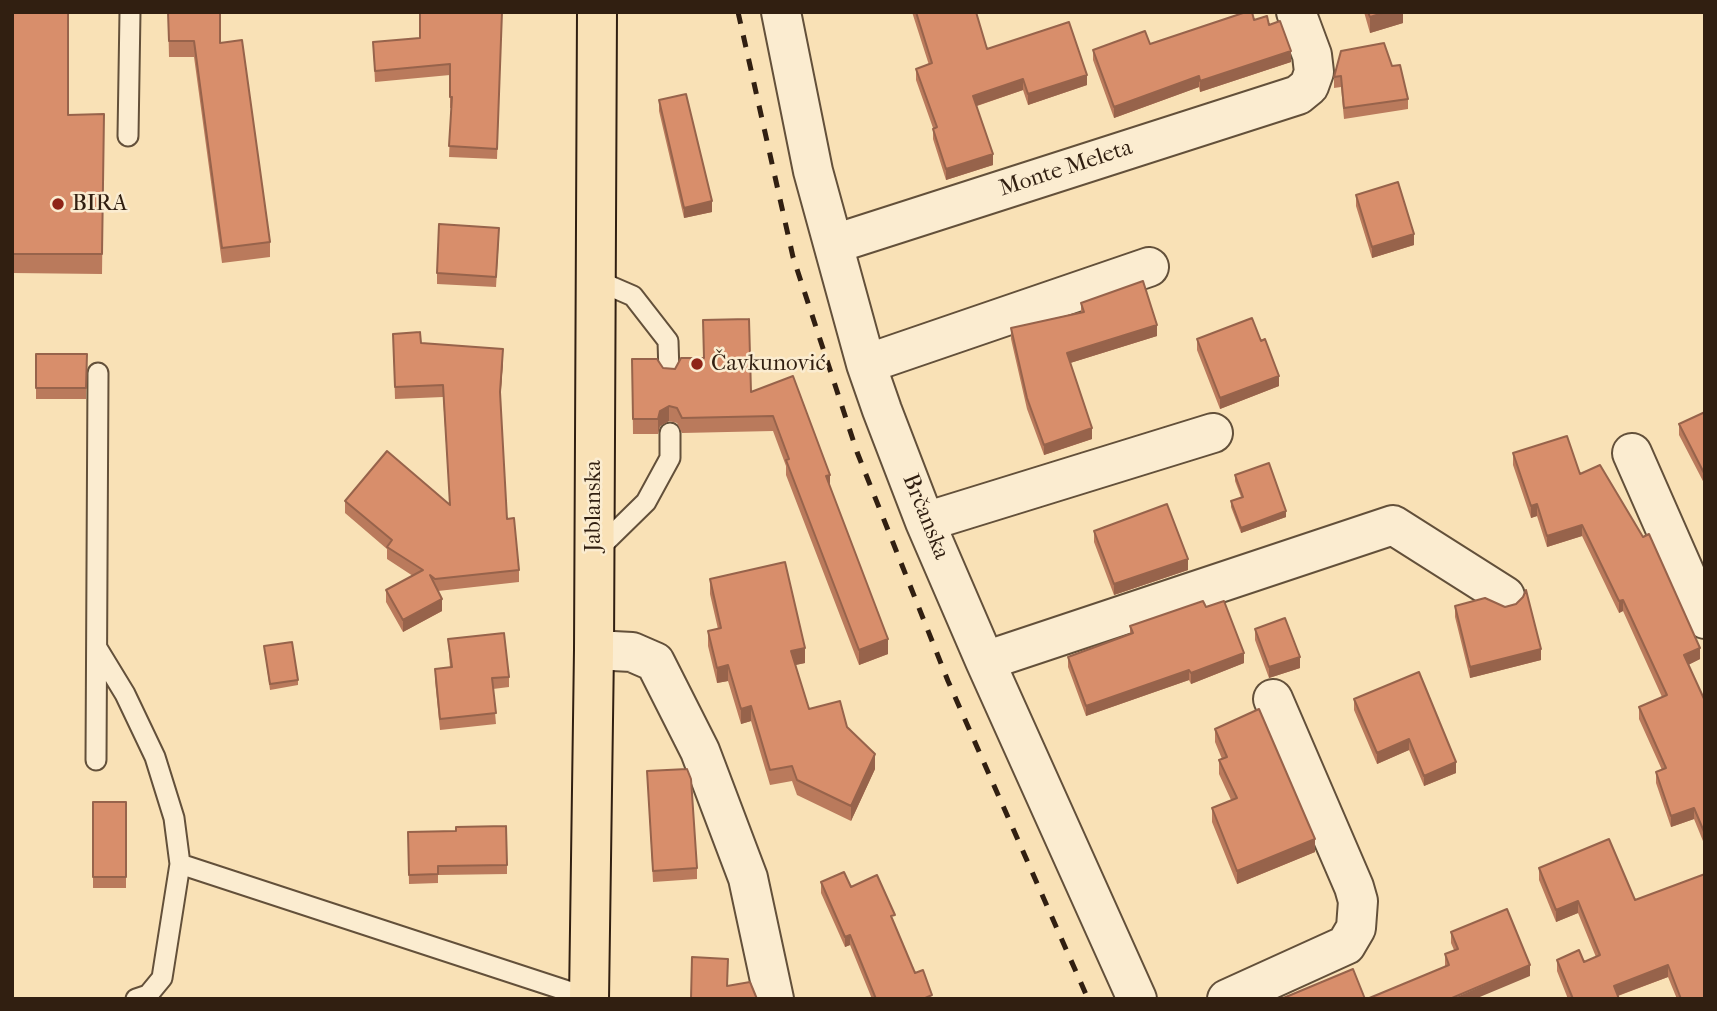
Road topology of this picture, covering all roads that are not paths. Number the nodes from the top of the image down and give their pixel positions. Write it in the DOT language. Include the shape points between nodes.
graph roads {
  1 [pos="130,12"];
  2 [pos="597,12"];
  3 [pos="780,12"];
  4 [pos="1296,12"];
  5 [pos="128,136"];
  6 [pos="834,244"];
  7 [pos="1149,267"];
  8 [pos="596,280"];
  9 [pos="866,364"];
  10 [pos="98,373"];
  11 [pos="668,373"];
  12 [pos="670,433"];
  13 [pos="1213,433"];
  14 [pos="1632,453"];
  15 [pos="925,522"];
  16 [pos="593,553"];
  17 [pos="1505,596"];
  18 [pos="1705,619"];
  19 [pos="96,648"];
  20 [pos="594,650"];
  21 [pos="985,661"];
  22 [pos="1273,699"];
  23 [pos="96,760"];
  24 [pos="180,864"];
  25 [pos="136,999"];
  26 [pos="589,999"];
  27 [pos="774,999"];
  28 [pos="1138,999"];
  29 [pos="1227,999"];
  1 -- 5 [label="lane"];
  2 -- 8 [label="main road, Jablanska"];
  3 -- 6 [label="street, Brčanska" via="813,171"];
  4 -- 6 [label="street, Monte Meleta" via="1314,72 1309,86 1298,95"];
  6 -- 9 [label="street, Brčanska"];
  7 -- 9 [label="street"];
  8 -- 11 [label="lane" via="633,296 668,341"];
  8 -- 16 [label="main road, Jablanska"];
  9 -- 15 [label="street, Brčanska"];
  10 -- 19 [label="lane"];
  12 -- 16 [label="lane" via="670,458 646,502"];
  13 -- 15 [label="street"];
  14 -- 18 [label="street"];
  15 -- 21 [label="street, Brčanska"];
  16 -- 20 [label="main road, Jablanska"];
  17 -- 21 [label="street" via="1393,525"];
  19 -- 23 [label="lane"];
  19 -- 24 [label="lane" via="125,694 155,757 174,818"];
  20 -- 26 [label="main road, Jablanska"];
  20 -- 27 [label="street" via="632,652 655,662 700,751 748,878"];
  21 -- 28 [label="street, Brčanska"];
  22 -- 29 [label="street" via="1354,887 1356,928 1346,945"];
  24 -- 25 [label="lane" via="162,978 148,995"];
  24 -- 26 [label="lane"];
}
